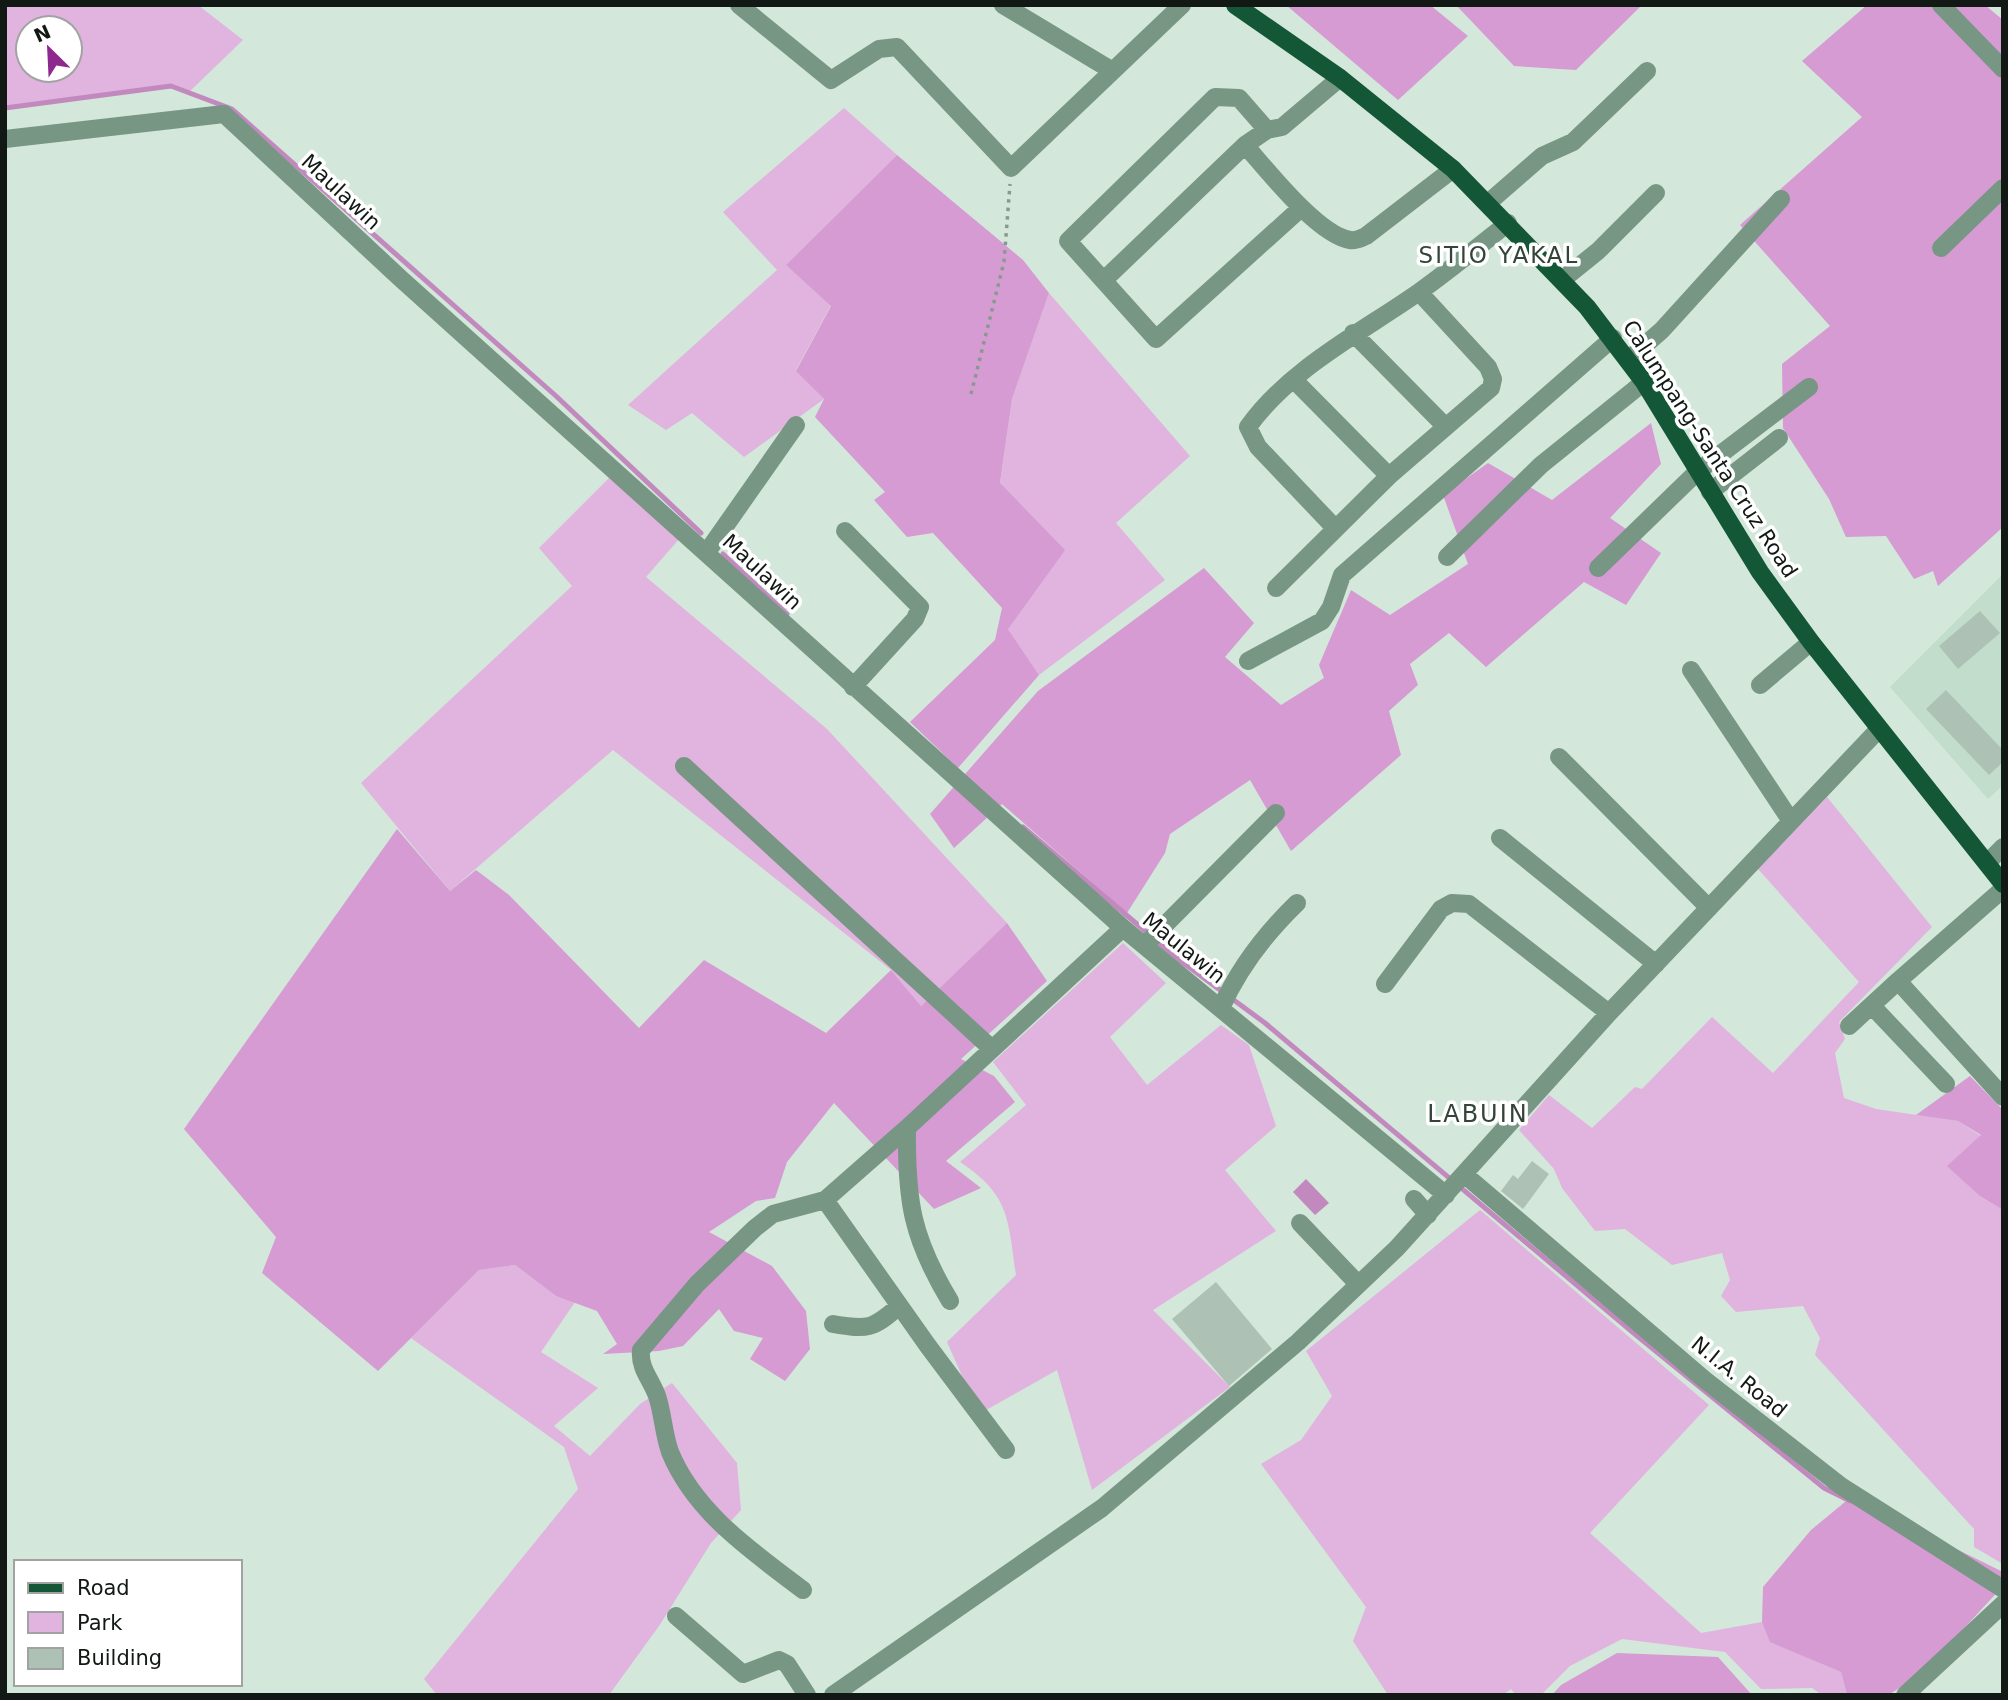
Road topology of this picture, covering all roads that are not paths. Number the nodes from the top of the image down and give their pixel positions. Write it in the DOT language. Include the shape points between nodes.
graph roads {
  1 [pos="739,5"];
  2 [pos="1003,5"];
  3 [pos="1182,5"];
  4 [pos="1235,5"];
  5 [pos="1941,5"];
  6 [pos="2003,69"];
  7 [pos="1111,71"];
  8 [pos="1647,72"];
  9 [pos="1340,78"];
  10 [pos="1267,130"];
  11 [pos="5,139"];
  12 [pos="1245,145"];
  13 [pos="1453,169"];
  14 [pos="2003,188"];
  15 [pos="1656,193"];
  16 [pos="1781,199"];
  17 [pos="1488,203"];
  18 [pos="1301,208"];
  19 [pos="1508,223"];
  20 [pos="1941,248"];
  21 [pos="1104,280"];
  22 [pos="1562,280"];
  23 [pos="1419,292"];
  24 [pos="1353,333"];
  25 [pos="1613,338"];
  26 [pos="1628,360"];
  27 [pos="1295,381"];
  28 [pos="1644,382"];
  29 [pos="1809,387"];
  30 [pos="796,425"];
  31 [pos="1445,426"];
  32 [pos="1779,438"];
  33 [pos="1697,472"];
  34 [pos="1389,476"];
  35 [pos="1710,492"];
  36 [pos="1335,528"];
  37 [pos="845,531"];
  38 [pos="707,552"];
  39 [pos="1447,557"];
  40 [pos="1598,568"];
  41 [pos="1276,588"];
  42 [pos="1811,642"];
  43 [pos="1248,661"];
  44 [pos="1691,670"];
  45 [pos="1760,685"];
  46 [pos="853,687"];
  47 [pos="1878,729"];
  48 [pos="1559,757"];
  49 [pos="684,765"];
  50 [pos="1276,813"];
  51 [pos="1791,821"];
  52 [pos="1500,838"];
  53 [pos="2003,846"];
  54 [pos="1987,863"];
  55 [pos="2003,887"];
  56 [pos="1297,902"];
  57 [pos="1709,908"];
  58 [pos="1123,928"];
  59 [pos="1145,945"];
  60 [pos="1656,964"];
  61 [pos="1898,981"];
  62 [pos="1385,984"];
  63 [pos="1872,1006"];
  64 [pos="1221,1007"];
  65 [pos="1609,1013"];
  66 [pos="1849,1026"];
  67 [pos="992,1049"];
  68 [pos="1946,1084"];
  69 [pos="2003,1097"];
  70 [pos="908,1128"];
  71 [pos="1465,1175"];
  72 [pos="1446,1195"];
  73 [pos="1413,1199"];
  74 [pos="825,1200"];
  75 [pos="1428,1214"];
  76 [pos="1300,1223"];
  77 [pos="1358,1284"];
  78 [pos="950,1301"];
  79 [pos="899,1306"];
  80 [pos="833,1324"];
  81 [pos="1006,1450"];
  82 [pos="2003,1589"];
  83 [pos="803,1590"];
  84 [pos="2003,1604"];
  85 [pos="676,1616"];
  86 [pos="807,1695"];
  87 [pos="833,1695"];
  88 [pos="1905,1695"];
  1 -- 7 [label="street" via="831,80 879,49 897,47 1012,168"];
  2 -- 7 [label="street"];
  3 -- 7 [label="street"];
  4 -- 9 [label="main road, Calumpang-Santa Cruz Road"];
  5 -- 6 [label="street"];
  8 -- 17 [label="street" via="1573,142 1542,156"];
  9 -- 10 [label="street" via="1282,127"];
  9 -- 13 [label="main road, Calumpang-Santa Cruz Road"];
  10 -- 12 [label="street"];
  10 -- 21 [label="street" via="1239,98 1215,97 1068,241"];
  11 -- 38 [label="street, Maulawin" via="224,114"];
  12 -- 18 [label="street"];
  12 -- 21 [label="street"];
  13 -- 17 [label="main road, Calumpang-Santa Cruz Road"];
  13 -- 18 [label="street" via="1366,236 1353,241 1340,237"];
  14 -- 20 [label="street"];
  15 -- 22 [label="street"];
  16 -- 26 [label="street" via="1662,330"];
  17 -- 19 [label="main road, Calumpang-Santa Cruz Road"];
  18 -- 21 [label="street" via="1156,339"];
  19 -- 22 [label="main road, Calumpang-Santa Cruz Road"];
  19 -- 23 [label="street"];
  22 -- 25 [label="main road, Calumpang-Santa Cruz Road"];
  23 -- 24 [label="street"];
  23 -- 31 [label="street" via="1489,367 1493,379 1491,388"];
  24 -- 27 [label="street"];
  24 -- 31 [label="street"];
  25 -- 26 [label="main road, Calumpang-Santa Cruz Road"];
  25 -- 43 [label="street" via="1342,575 1322,621"];
  26 -- 28 [label="main road, Calumpang-Santa Cruz Road"];
  27 -- 34 [label="street"];
  27 -- 36 [label="street" via="1267,401 1248,427 1258,447"];
  28 -- 33 [label="main road, Calumpang-Santa Cruz Road"];
  28 -- 39 [label="street" via="1541,465"];
  29 -- 33 [label="street"];
  30 -- 38 [label="street"];
  31 -- 34 [label="street"];
  32 -- 35 [label="street"];
  33 -- 35 [label="main road, Calumpang-Santa Cruz Road"];
  33 -- 40 [label="street"];
  34 -- 36 [label="street"];
  35 -- 42 [label="main road, Calumpang-Santa Cruz Road"];
  36 -- 41 [label="street"];
  37 -- 46 [label="street" via="920,607 915,619"];
  38 -- 46 [label="street, Maulawin"];
  42 -- 45 [label="street"];
  42 -- 47 [label="main road, Calumpang-Santa Cruz Road"];
  44 -- 51 [label="street"];
  46 -- 58 [label="street, Maulawin"];
  47 -- 51 [label="street"];
  47 -- 54 [label="main road, Calumpang-Santa Cruz Road"];
  48 -- 57 [label="street"];
  49 -- 67 [label="street"];
  50 -- 59 [label="street"];
  51 -- 57 [label="street"];
  52 -- 60 [label="street"];
  53 -- 54 [label="street"];
  54 -- 55 [label="main road, Calumpang-Santa Cruz Road"];
  55 -- 61 [label="street"];
  56 -- 64 [label="street" via="1231,985"];
  57 -- 60 [label="street"];
  58 -- 59 [label="street, Maulawin"];
  58 -- 67 [label="street"];
  59 -- 64 [label="street, Maulawin"];
  60 -- 65 [label="street"];
  61 -- 63 [label="street"];
  61 -- 69 [label="street"];
  62 -- 65 [label="street" via="1441,909 1452,903 1469,904"];
  63 -- 66 [label="street"];
  63 -- 68 [label="street"];
  64 -- 72 [label="street, Maulawin"];
  65 -- 71 [label="street"];
  67 -- 70 [label="street"];
  70 -- 74 [label="street"];
  70 -- 78 [label="street" via="907,1171 917,1238"];
  71 -- 72 [label="street"];
  71 -- 82 [label="street, N.I.A. Road" via="1705,1380 1841,1486"];
  72 -- 75 [label="street"];
  73 -- 75 [label="street"];
  74 -- 79 [label="street"];
  74 -- 83 [label="street" via="773,1214 755,1228 641,1350 639,1364 657,1396 670,1450 706,1507 736,1539"];
  75 -- 77 [label="street"];
  76 -- 77 [label="street"];
  77 -- 87 [label="street" via="1259,1376 1102,1508"];
  79 -- 80 [label="street" via="877,1326 861,1329"];
  79 -- 81 [label="street"];
  84 -- 88 [label="street"];
  85 -- 86 [label="street" via="743,1674 779,1660 787,1664"];
}
